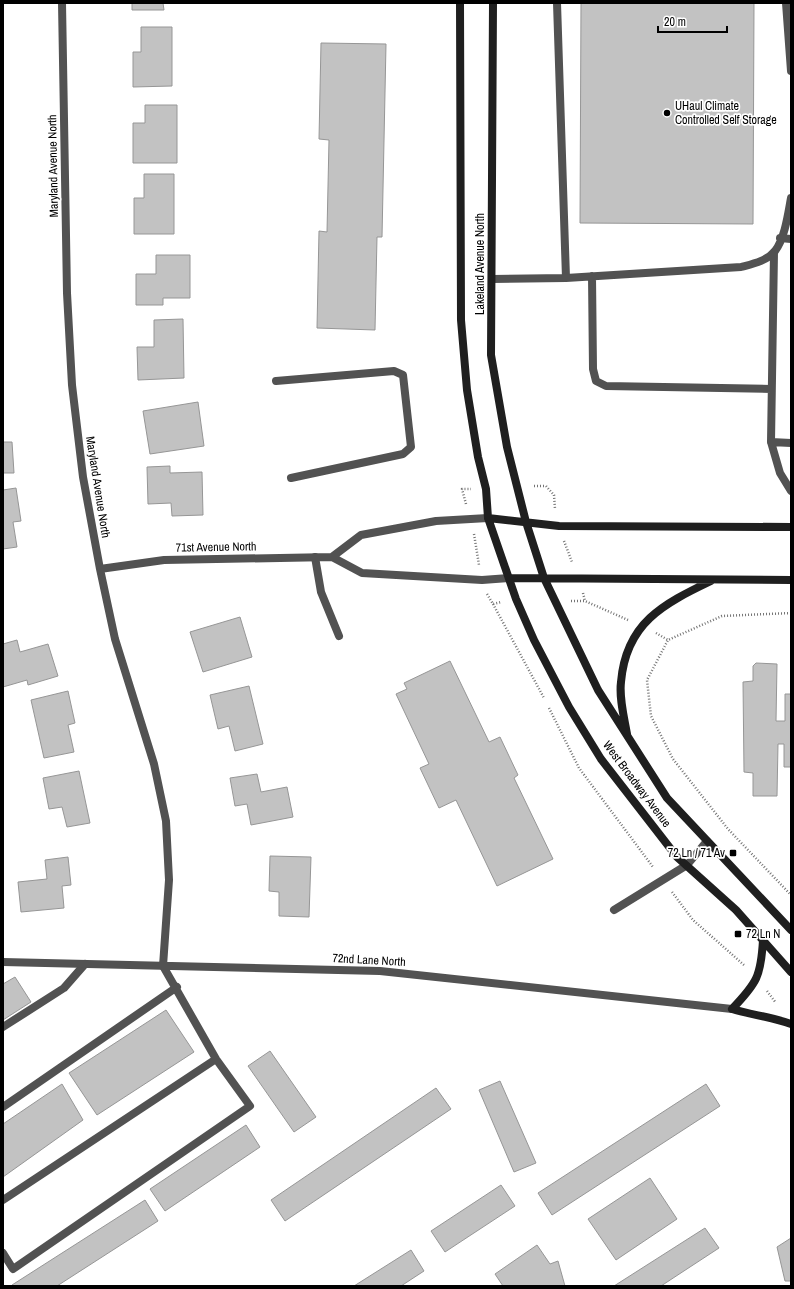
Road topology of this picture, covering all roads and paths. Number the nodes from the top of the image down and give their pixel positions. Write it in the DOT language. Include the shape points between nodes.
graph roads {
  1 [pos="62,3"];
  2 [pos="460,3"];
  3 [pos="492,3"];
  4 [pos="557,3"];
  5 [pos="786,3"];
  6 [pos="791,71"];
  7 [pos="791,198"];
  8 [pos="780,238"];
  9 [pos="791,239"];
  10 [pos="774,252"];
  11 [pos="592,276"];
  12 [pos="566,278"];
  13 [pos="492,279"];
  14 [pos="276,381"];
  15 [pos="771,389"];
  16 [pos="771,442"];
  17 [pos="791,443"];
  18 [pos="291,478"];
  19 [pos="791,491"];
  20 [pos="488,518"];
  21 [pos="526,522"];
  22 [pos="791,527"];
  23 [pos="315,557"];
  24 [pos="332,557"];
  25 [pos="100,569"];
  26 [pos="509,578"];
  27 [pos="544,578"];
  28 [pos="714,580"];
  29 [pos="791,580"];
  30 [pos="791,613"];
  31 [pos="340,636"];
  32 [pos="628,738"];
  33 [pos="707,841"];
  34 [pos="687,865"];
  35 [pos="791,895"];
  36 [pos="614,910"];
  37 [pos="791,930"];
  38 [pos="763,940"];
  39 [pos="3,962"];
  40 [pos="85,964"];
  41 [pos="163,966"];
  42 [pos="791,972"];
  43 [pos="177,987"];
  44 [pos="732,1009"];
  45 [pos="791,1024"];
  46 [pos="3,1027"];
  47 [pos="216,1059"];
  48 [pos="3,1107"];
  49 [pos="3,1200"];
  50 [pos="3,1253"];
  1 -- 25 [label="street, Maryland Avenue North" via="67,293 72,385 83,477"];
  2 -- 20 [label="street, Lakeland Avenue North" via="461,320 467,390 486,489"];
  3 -- 13 [label="street, Lakeland Avenue North"];
  4 -- 12 [label="street"];
  5 -- 6 [label="street"];
  7 -- 8 [label="street"];
  8 -- 9 [label="street"];
  8 -- 10 [label="street"];
  10 -- 11 [label="street" via="760,262 741,267"];
  10 -- 15 [label="street"];
  11 -- 12 [label="street"];
  11 -- 15 [label="street" via="593,369 596,381 606,386"];
  12 -- 13 [label="street"];
  13 -- 21 [label="street, Lakeland Avenue North" via="491,355 507,447"];
  14 -- 18 [label="street" via="394,371 403,375 411,447 403,454"];
  15 -- 16 [label="street"];
  16 -- 17 [label="street"];
  16 -- 19 [label="street" via="780,473"];
  20 -- 21 [label="street"];
  20 -- 24 [label="street" via="436,521 361,535"];
  20 -- 26 [label="street, West Broadway Avenue"];
  21 -- 22 [label="street" via="559,526"];
  21 -- 27 [label="street, West Broadway Avenue"];
  23 -- 24 [label="street, 71st Avenue North"];
  23 -- 25 [label="street, 71st Avenue North" via="164,560"];
  23 -- 31 [label="street" via="321,592"];
  24 -- 26 [label="street, 71st Avenue North" via="362,573 482,580"];
  25 -- 41 [label="street, Maryland Avenue North" via="115,639 154,764 166,821 169,880"];
  26 -- 27 [label="street"];
  26 -- 34 [label="street, West Broadway Avenue" via="534,640 569,707 601,759 677,857"];
  27 -- 28 [label="street"];
  27 -- 32 [label="street, West Broadway Avenue" via="598,690"];
  28 -- 29 [label="street"];
  28 -- 32 [label="street" via="668,602 650,616 634,637 625,659 620,683"];
  30 -- 35 [label="path" via="722,616 668,640 647,680 651,716 673,759 728,829"];
  32 -- 33 [label="street, West Broadway Avenue" via="667,798"];
  33 -- 34 [label="street"];
  33 -- 37 [label="street, West Broadway Avenue"];
  34 -- 36 [label="street"];
  34 -- 38 [label="street, West Broadway Avenue" via="736,910"];
  38 -- 42 [label="street, West Broadway Avenue"];
  38 -- 44 [label="street" via="761,967 756,979 751,989"];
  39 -- 40 [label="street, 72nd Lane North"];
  40 -- 41 [label="street, 72nd Lane North"];
  40 -- 46 [label="street" via="64,988"];
  41 -- 43 [label="street"];
  41 -- 44 [label="street, 72nd Lane North" via="380,971"];
  43 -- 47 [label="street"];
  43 -- 48 [label="street"];
  44 -- 45 [label="street"];
  47 -- 49 [label="street"];
  47 -- 50 [label="street" via="250,1106 13,1270"];
}
